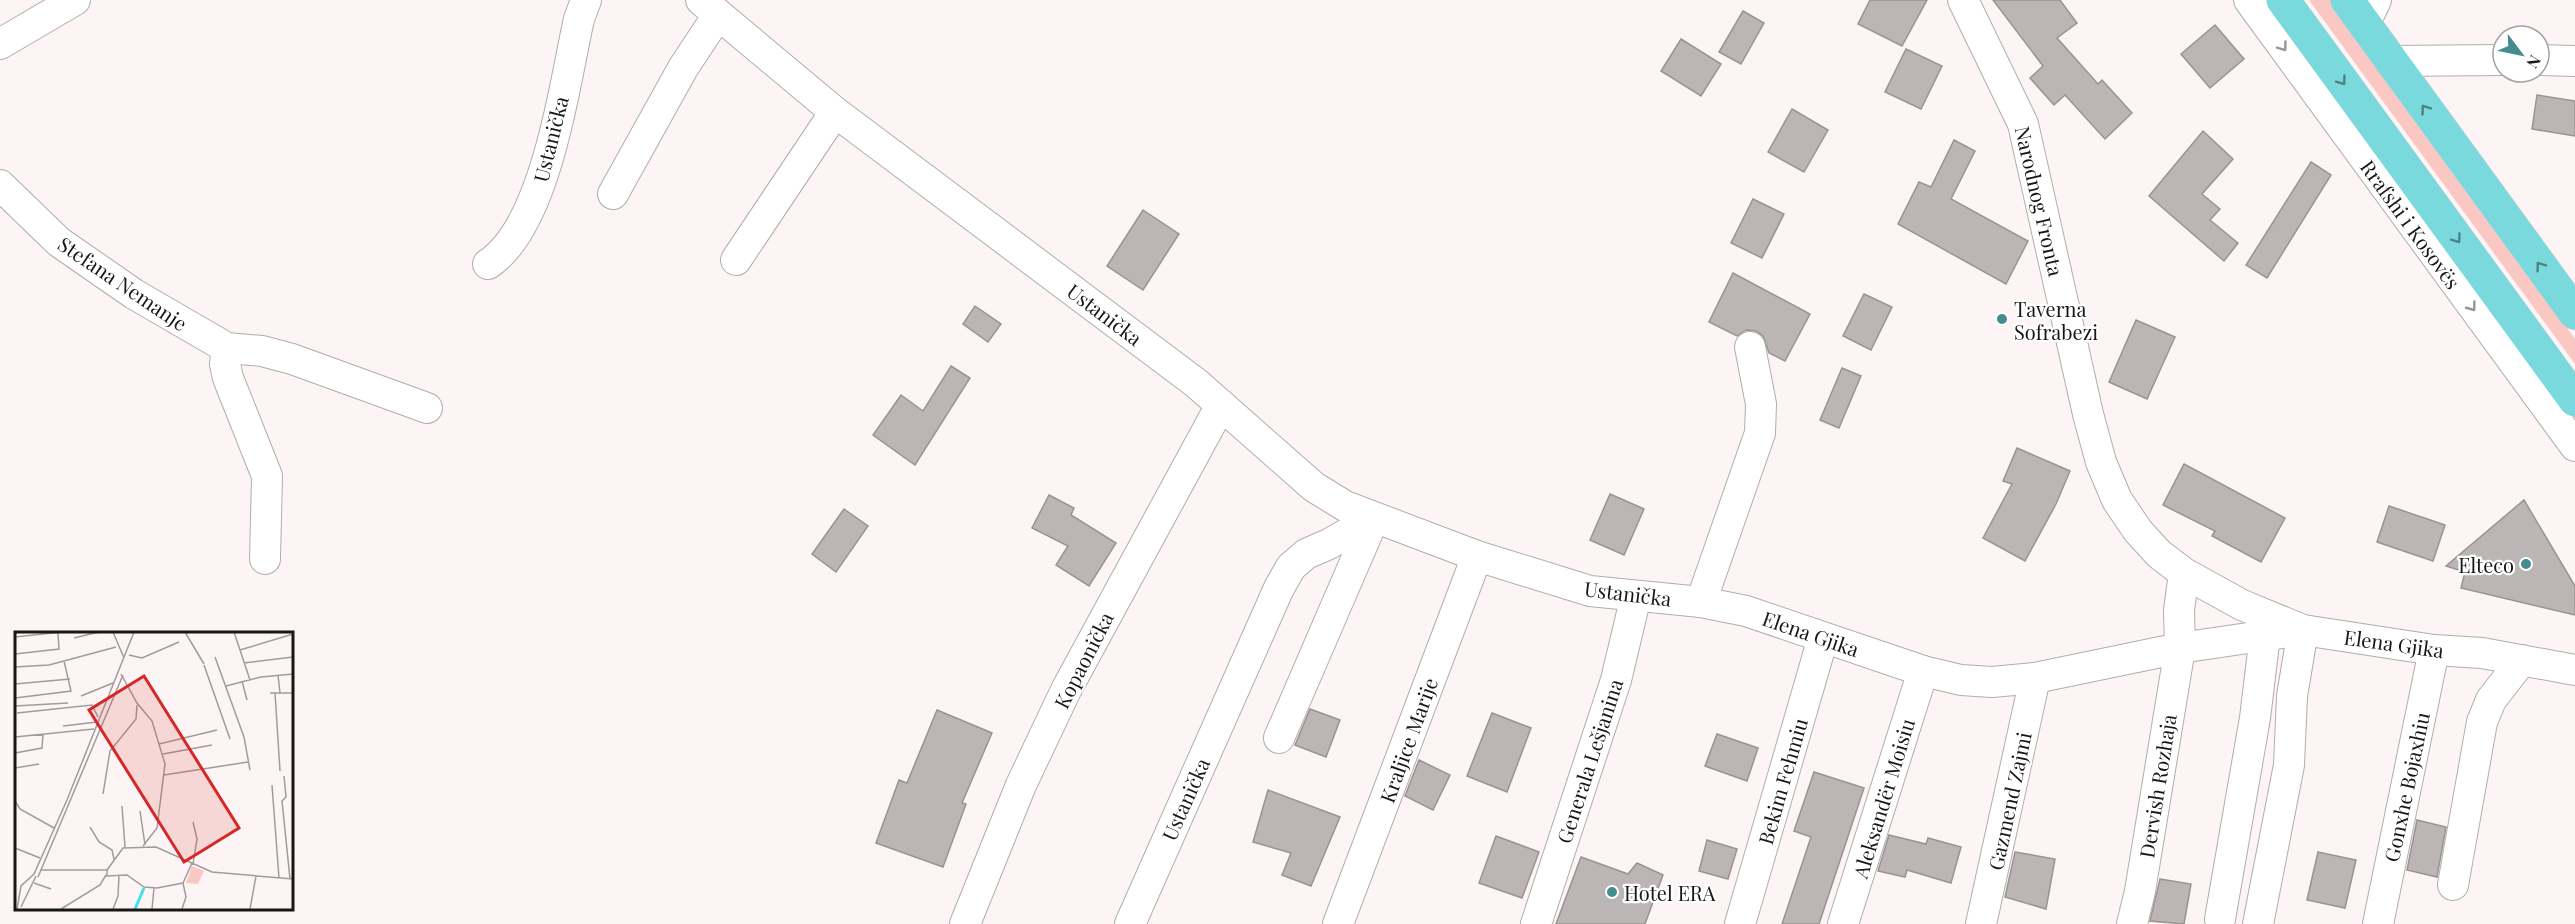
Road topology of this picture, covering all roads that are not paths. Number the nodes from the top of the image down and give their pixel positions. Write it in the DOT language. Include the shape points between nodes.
graph roads {
  1 [pos="75,0"];
  2 [pos="586,0"];
  3 [pos="1963,0"];
  4 [pos="2249,0"];
  5 [pos="2283,0"];
  6 [pos="710,7"];
  7 [pos="2362,8"];
  8 [pos="0,44"];
  9 [pos="2491,60"];
  10 [pos="2551,60"];
  11 [pos="2390,61"];
  12 [pos="2575,61"];
  13 [pos="835,112"];
  14 [pos="0,185"];
  15 [pos="613,194"];
  16 [pos="736,260"];
  17 [pos="488,264"];
  18 [pos="2575,313"];
  19 [pos="1750,347"];
  20 [pos="227,348"];
  21 [pos="2575,400"];
  22 [pos="1221,405"];
  23 [pos="427,408"];
  24 [pos="2575,446"];
  25 [pos="1380,520"];
  26 [pos="1477,556"];
  27 [pos="265,559"];
  28 [pos="2184,573"];
  29 [pos="1636,596"];
  30 [pos="1701,602"];
  31 [pos="2303,630"];
  32 [pos="2265,635"];
  33 [pos="1823,638"];
  34 [pos="2180,648"];
  35 [pos="2434,650"];
  36 [pos="2522,660"];
  37 [pos="2575,670"];
  38 [pos="1923,671"];
  39 [pos="1322,674"];
  40 [pos="2035,678"];
  41 [pos="1279,738"];
  42 [pos="2452,885"];
  43 [pos="2220,919"];
  44 [pos="965,924"];
  45 [pos="1130,924"];
  46 [pos="1338,924"];
  47 [pos="1536,924"];
  48 [pos="1740,924"];
  49 [pos="1843,924"];
  50 [pos="1981,924"];
  51 [pos="2132,924"];
  52 [pos="2258,924"];
  53 [pos="2378,924"];
  1 -- 8 [label="street"];
  2 -- 17 [label="street, Ustanička" via="533,205 517,235"];
  3 -- 28 [label="street, Narodnog Fronta" via="2023,124 2101,462 2117,500 2138,531"];
  4 -- 24 [label="street, Rrafshi i Kosovës, one-way"];
  5 -- 21 [label="highway, Rrafshi i Kosovës, one-way"];
  6 -- 13 [label="street, Ustanička"];
  6 -- 15 [label="street, Ustanička" via="683,68"];
  7 -- 11 [label="highway"];
  9 -- 11 [label="street"];
  10 -- 12 [label="street"];
  18 -- 11 [label="highway, one-way"];
  13 -- 16 [label="street"];
  13 -- 22 [label="street, Ustanička" via="1167,360"];
  14 -- 20 [label="street, Stefana Nemanje" via="59,242 134,294"];
  19 -- 30 [label="street" via="1761,404 1760,433"];
  20 -- 23 [label="street, Stefana Nemanje" via="292,359"];
  20 -- 27 [label="street" via="228,378 267,476"];
  22 -- 25 [label="street, Ustanička" via="1314,487 1345,506"];
  22 -- 44 [label="street, Kopaonička" via="1066,690 1021,785"];
  25 -- 26 [label="street, Ustanička"];
  25 -- 39 [label="street"];
  25 -- 41 [label="street"];
  25 -- 45 [label="street, Ustanička" via="1306,554 1291,567"];
  26 -- 29 [label="street, Ustanička" via="1590,591"];
  26 -- 46 [label="street, Kraljice Marije"];
  28 -- 31 [label="street, Narodnog Fronta" via="2242,605"];
  28 -- 34 [label="street" via="2178,610"];
  29 -- 30 [label="street, Ustanička"];
  29 -- 47 [label="street, Generala Lešjanina" via="1616,680"];
  30 -- 33 [label="street, Elena Gjika" via="1783,622"];
  31 -- 32 [label="street, Elena Gjika"];
  31 -- 35 [label="street, Elena Gjika"];
  31 -- 52 [label="street" via="2292,696 2289,765"];
  32 -- 34 [label="street, Elena Gjika"];
  32 -- 43 [label="street" via="2255,718"];
  33 -- 38 [label="street, Elena Gjika"];
  33 -- 48 [label="street, Bekim Fehmiu"];
  34 -- 40 [label="street, Elena Gjika"];
  34 -- 51 [label="street, Dervish Rozhaja"];
  35 -- 36 [label="street, Elena Gjika"];
  35 -- 53 [label="street, Gonxhe Bojaxhiu"];
  36 -- 37 [label="street, Elena Gjika"];
  36 -- 42 [label="street" via="2491,700 2482,722"];
  38 -- 40 [label="street, Elena Gjika" via="1992,682"];
  38 -- 49 [label="street, Aleksandër Moisiu"];
  40 -- 50 [label="street, Gazmend Zajmi"];
}
